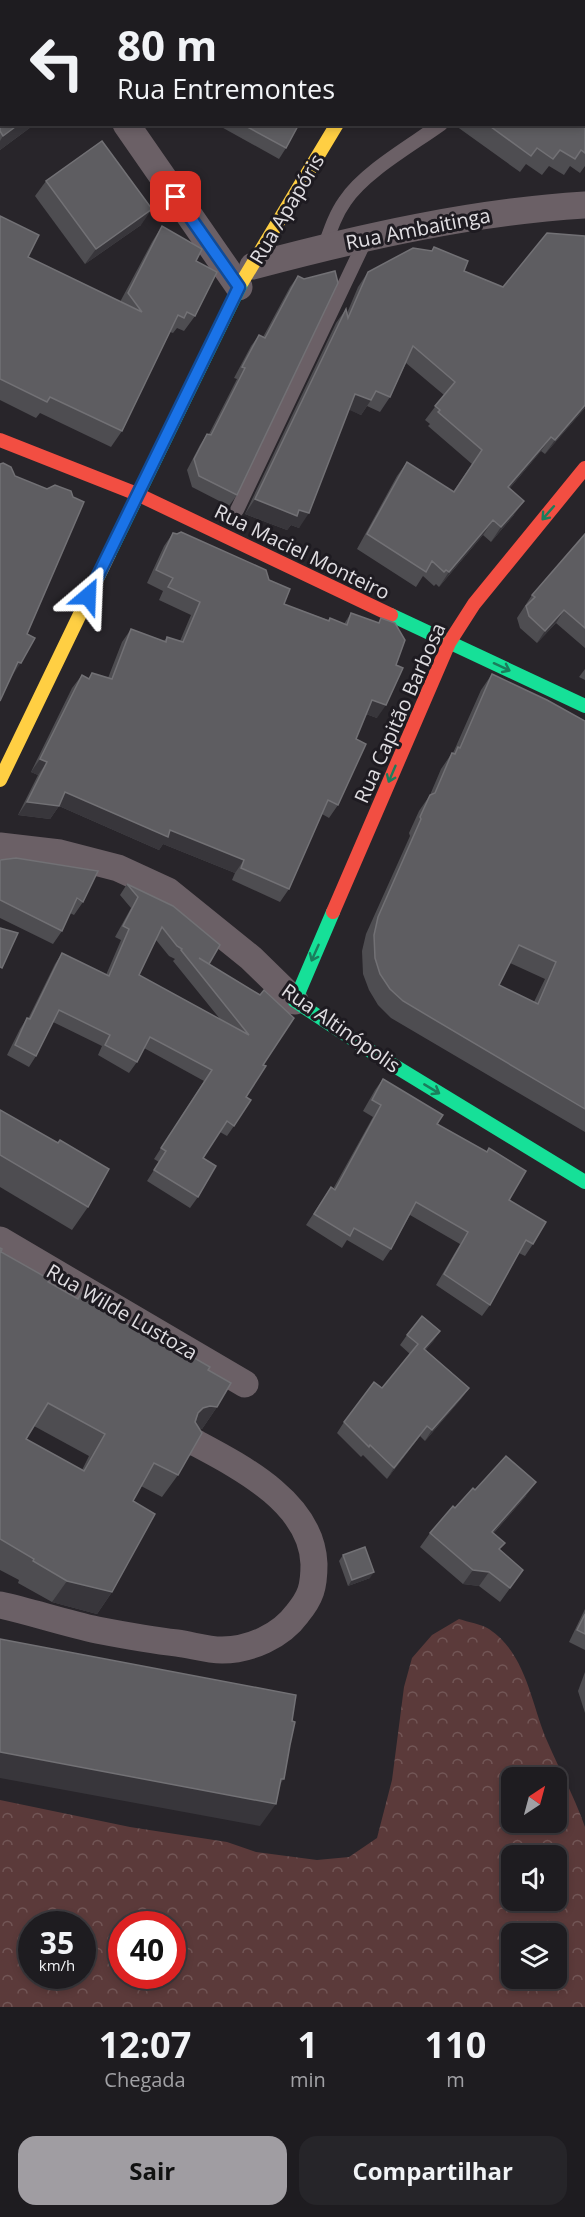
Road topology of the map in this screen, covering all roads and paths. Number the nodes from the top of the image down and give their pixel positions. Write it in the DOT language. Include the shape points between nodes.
graph roads {
  1 [pos="128,126"];
  2 [pos="336,126"];
  3 [pos="438,126"];
  4 [pos="585,206"];
  5 [pos="366,237"];
  6 [pos="324,248"];
  7 [pos="246,276"];
  8 [pos="0,440"];
  9 [pos="585,468"];
  10 [pos="137,494"];
  11 [pos="237,510"];
  12 [pos="449,643"];
  13 [pos="585,706"];
  14 [pos="0,780"];
  15 [pos="0,846"];
  16 [pos="295,1000"];
  17 [pos="582,1178"];
  18 [pos="0,1240"];
  19 [pos="245,1383"];
  20 [pos="196,1443"];
  21 [pos="0,1605"];
  1 -- 7 [label="street"];
  2 -- 7 [label="street, Rua Apapóris"];
  3 -- 6 [label="lane" via="369,176 346,198"];
  4 -- 5 [label="street, Rua Ambaitinga" via="493,214"];
  5 -- 6 [label="street, Rua Ambaitinga"];
  5 -- 11 [label="lane"];
  6 -- 7 [label="street, Rua Ambaitinga"];
  7 -- 10 [label="street, Rua Apapóris"];
  8 -- 10 [label="street, Rua Maciel Monteiro"];
  9 -- 12 [label="street, Rua Capitão Barbosa, one-way" via="474,604"];
  10 -- 12 [label="street, Rua Maciel Monteiro"];
  10 -- 14 [label="street, Rua Apapóris"];
  12 -- 13 [label="street, Rua Maciel Monteiro, one-way"];
  12 -- 16 [label="street, Rua Capitão Barbosa, one-way"];
  15 -- 16 [label="street, Rua Altinópolis" via="60,852 118,868 168,891 243,951"];
  16 -- 17 [label="street, Rua Altinópolis, one-way" via="375,1054"];
  18 -- 19 [label="street, Rua Wilde Lustoza"];
  20 -- 21 [label="street" via="270,1490 305,1529 313,1552 314,1579 309,1599 290,1625 262,1642 223,1650 95,1629"];
}
